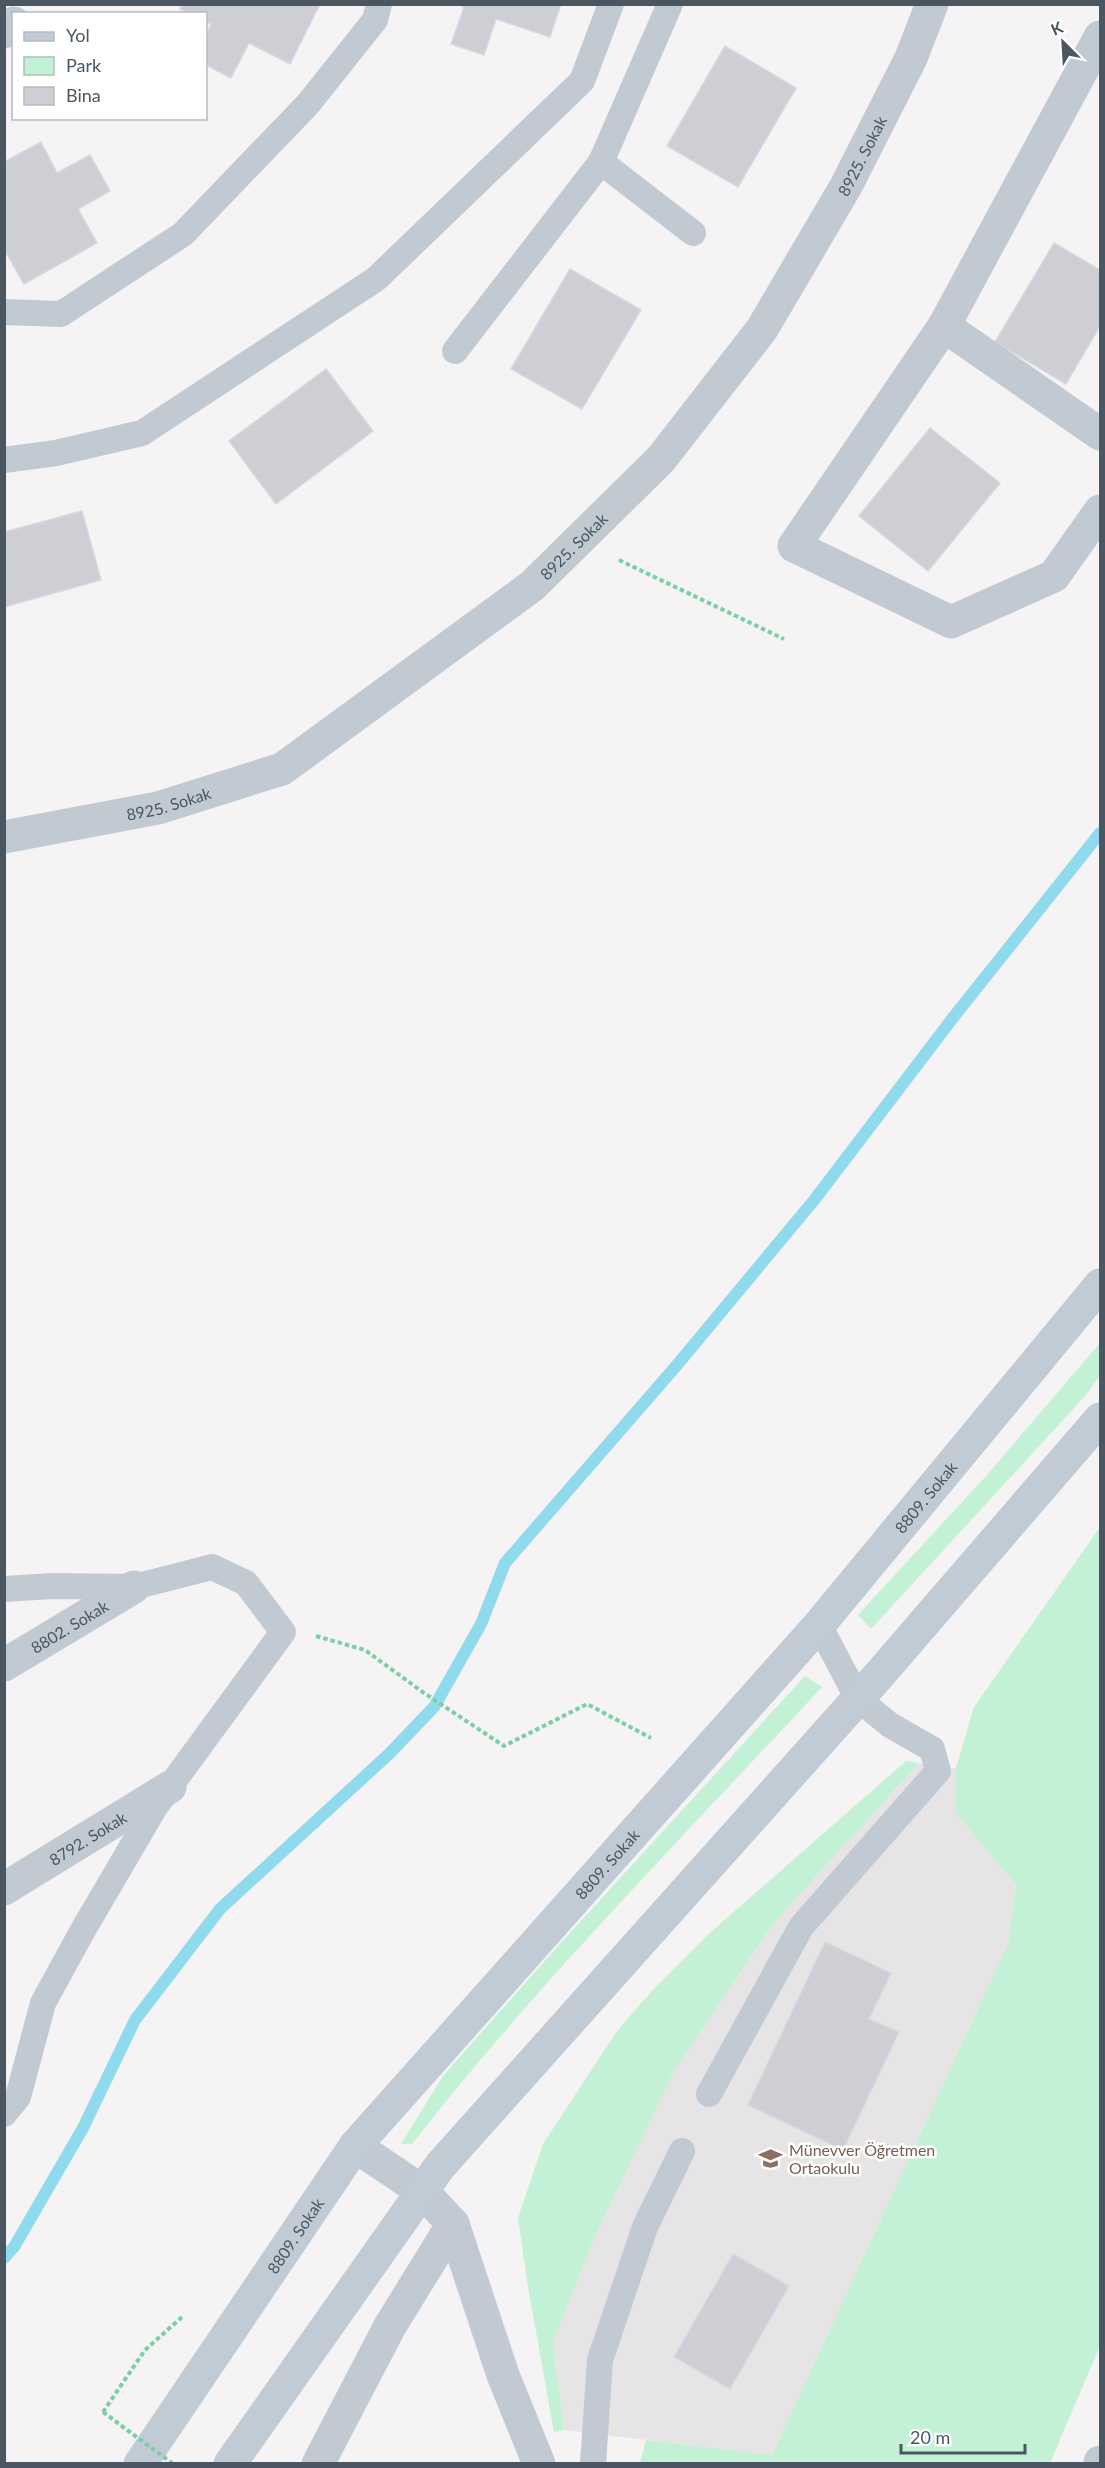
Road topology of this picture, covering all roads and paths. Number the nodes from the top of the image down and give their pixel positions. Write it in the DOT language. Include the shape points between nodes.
graph roads {
  1 [pos="379,4"];
  2 [pos="611,4"];
  3 [pos="670,4"];
  4 [pos="932,4"];
  5 [pos="1101,37"];
  6 [pos="601,162"];
  7 [pos="693,233"];
  8 [pos="4,312"];
  9 [pos="944,326"];
  10 [pos="455,351"];
  11 [pos="1101,434"];
  12 [pos="4,460"];
  13 [pos="1101,511"];
  14 [pos="619,560"];
  15 [pos="784,639"];
  16 [pos="4,837"];
  17 [pos="1101,1284"];
  18 [pos="1101,1419"];
  19 [pos="134,1587"];
  20 [pos="4,1589"];
  21 [pos="819,1625"];
  22 [pos="283,1632"];
  23 [pos="4,1665"];
  24 [pos="858,1699"];
  25 [pos="651,1738"];
  26 [pos="170,1787"];
  27 [pos="4,1889"];
  28 [pos="709,2094"];
  29 [pos="4,2114"];
  30 [pos="355,2146"];
  31 [pos="682,2151"];
  32 [pos="422,2191"];
  33 [pos="453,2224"];
  34 [pos="183,2316"];
  35 [pos="140,2463"];
  36 [pos="173,2463"];
  37 [pos="230,2463"];
  38 [pos="318,2463"];
  39 [pos="539,2463"];
  40 [pos="593,2463"];
  1 -- 8 [label="lane" via="375,20 308,104 183,234 61,314"];
  2 -- 12 [label="lane" via="582,81 376,279 142,433 56,453"];
  3 -- 6 [label="lane"];
  4 -- 16 [label="street, 8925. Sokak" via="911,58 846,186 762,329 662,459 532,586 282,769 158,808"];
  5 -- 9 [label="street"];
  6 -- 7 [label="lane"];
  6 -- 10 [label="lane"];
  9 -- 11 [label="street"];
  9 -- 13 [label="street" via="794,546 951,622 1054,576"];
  14 -- 15 [label="path"];
  17 -- 21 [label="street, 8809. Sokak"];
  18 -- 24 [label="street"];
  19 -- 20 [label="lane"];
  19 -- 22 [label="lane" via="212,1567 246,1582"];
  19 -- 23 [label="street, 8802. Sokak"];
  21 -- 24 [label="lane"];
  21 -- 30 [label="street, 8809. Sokak"];
  22 -- 25 [label="path" via="365,1650 504,1746 587,1704"];
  22 -- 26 [label="lane"];
  24 -- 28 [label="lane" via="890,1725 932,1749 938,1771 801,1927"];
  24 -- 32 [label="street" via="448,2157"];
  26 -- 27 [label="street, 8792. Sokak"];
  26 -- 29 [label="lane" via="43,2004 18,2097"];
  30 -- 32 [label="street"];
  30 -- 35 [label="street, 8809. Sokak"];
  31 -- 40 [label="lane" via="645,2227 600,2360"];
  32 -- 33 [label="street"];
  32 -- 37 [label="street"];
  33 -- 38 [label="street" via="390,2326"];
  33 -- 39 [label="street" via="503,2375"];
  34 -- 36 [label="path, bridge" via="145,2350 103,2412"];
}
